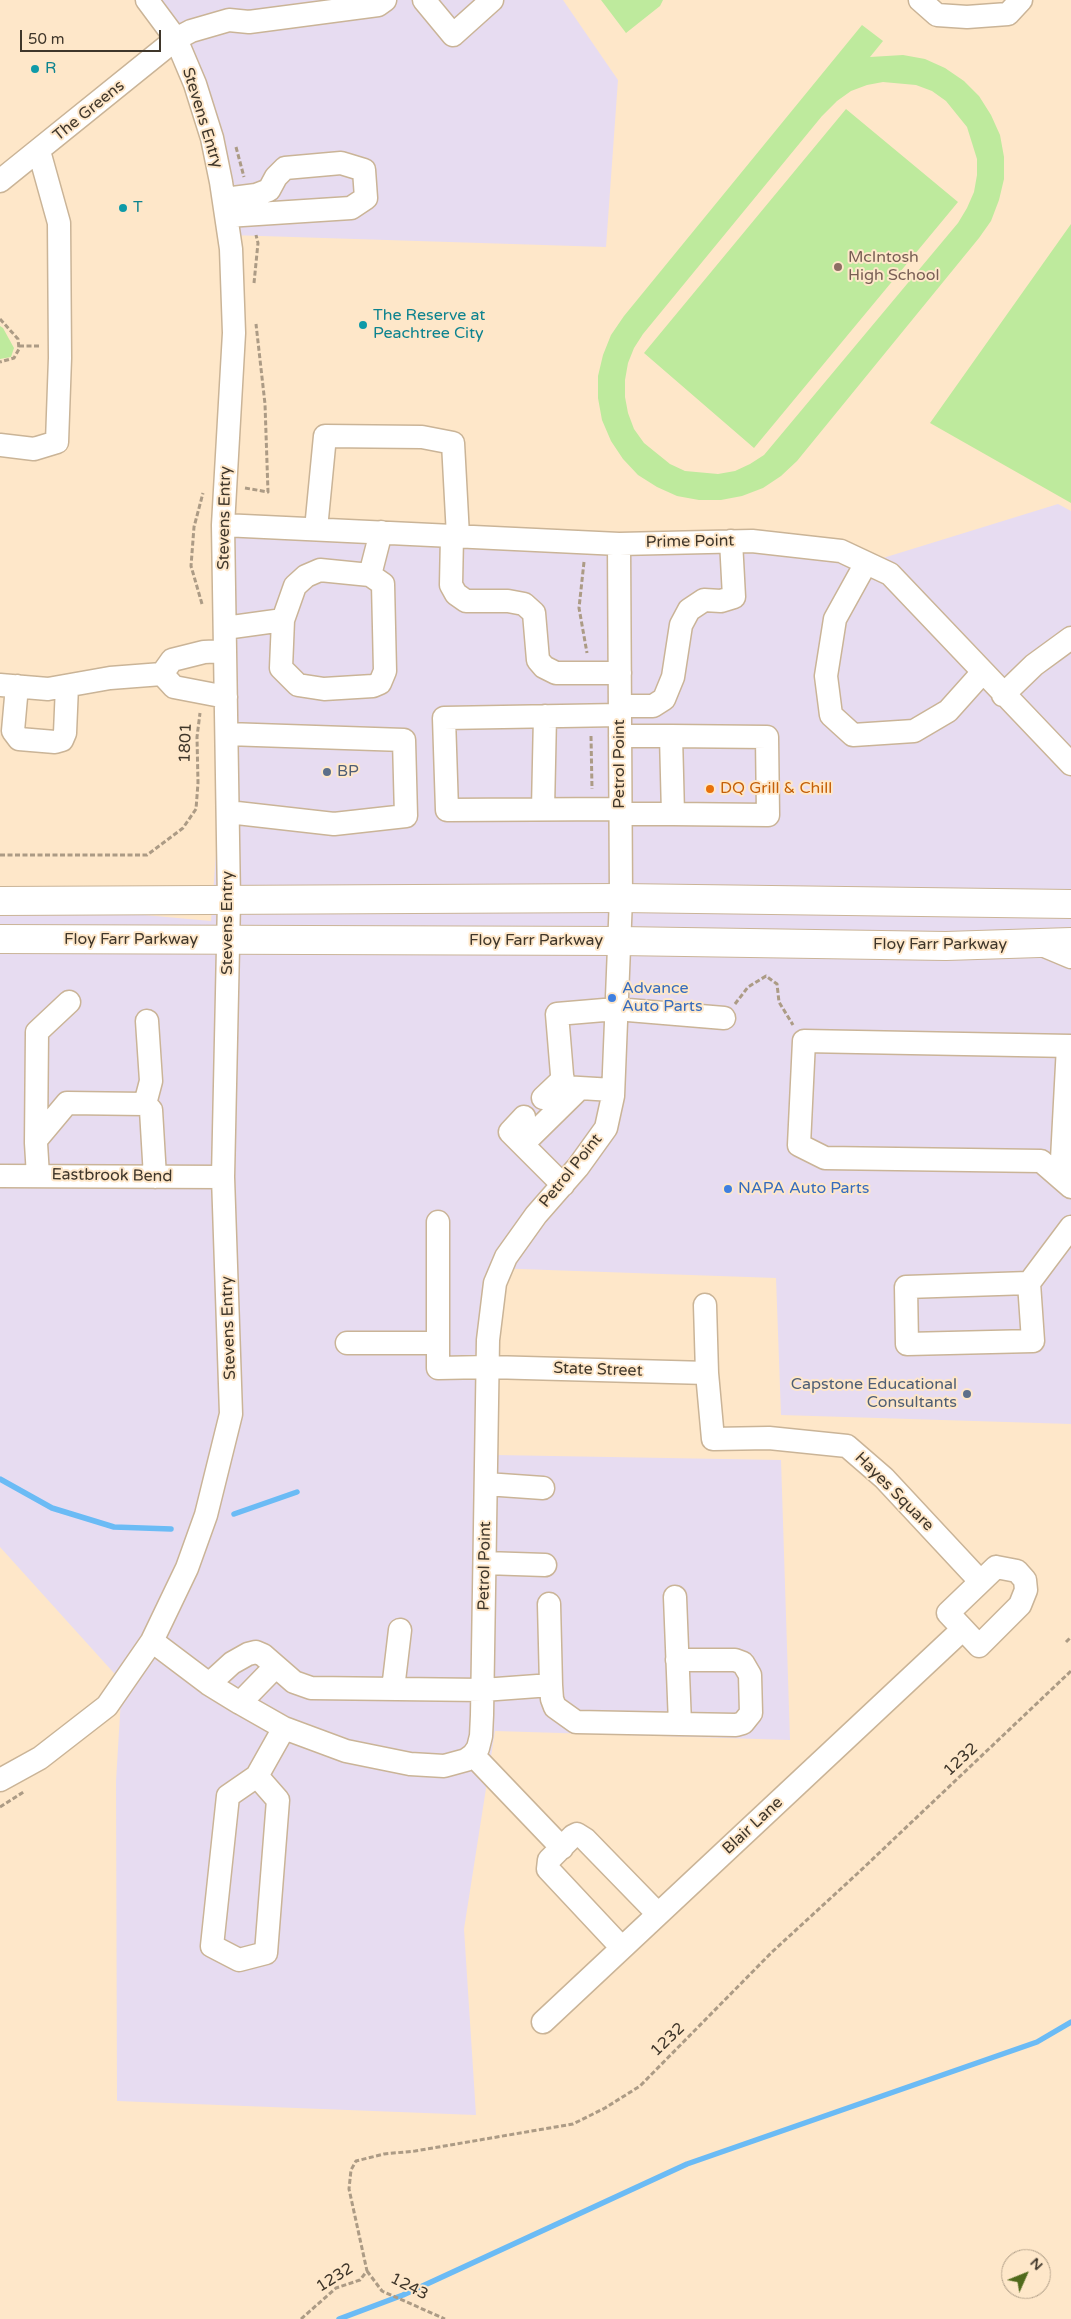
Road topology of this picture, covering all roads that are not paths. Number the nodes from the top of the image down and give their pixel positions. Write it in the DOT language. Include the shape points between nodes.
graph roads {
  1 [pos="147,0"];
  2 [pos="385,0"];
  3 [pos="424,0"];
  4 [pos="492,0"];
  5 [pos="920,0"];
  6 [pos="1021,0"];
  7 [pos="227,10"];
  8 [pos="176,39"];
  9 [pos="39,151"];
  10 [pos="0,181"];
  11 [pos="226,207"];
  12 [pos="0,444"];
  13 [pos="223,525"];
  14 [pos="316,529"];
  15 [pos="381,532"];
  16 [pos="455,536"];
  17 [pos="731,541"];
  18 [pos="619,544"];
  19 [pos="866,563"];
  20 [pos="370,576"];
  21 [pos="283,620"];
  22 [pos="225,628"];
  23 [pos="1071,638"];
  24 [pos="225,651"];
  25 [pos="620,673"];
  26 [pos="982,673"];
  27 [pos="162,674"];
  28 [pos="8,686"];
  29 [pos="67,686"];
  30 [pos="1003,695"];
  31 [pos="226,697"];
  32 [pos="545,716"];
  33 [pos="620,719"];
  34 [pos="226,734"];
  35 [pos="671,736"];
  36 [pos="1071,764"];
  37 [pos="543,809"];
  38 [pos="228,812"];
  39 [pos="620,812"];
  40 [pos="672,814"];
  41 [pos="621,898"];
  42 [pos="0,901"];
  43 [pos="229,901"];
  44 [pos="1071,904"];
  45 [pos="0,939"];
  46 [pos="228,940"];
  47 [pos="619,941"];
  48 [pos="1071,942"];
  49 [pos="1039,943"];
  50 [pos="1071,958"];
  51 [pos="69,1002"];
  52 [pos="616,1009"];
  53 [pos="724,1018"];
  54 [pos="148,1021"];
  55 [pos="1070,1046"];
  56 [pos="571,1083"];
  57 [pos="613,1090"];
  58 [pos="542,1098"];
  59 [pos="145,1104"];
  60 [pos="524,1117"];
  61 [pos="36,1140"];
  62 [pos="523,1144"];
  63 [pos="0,1176"];
  64 [pos="38,1176"];
  65 [pos="155,1177"];
  66 [pos="223,1177"];
  67 [pos="1066,1182"];
  68 [pos="563,1185"];
  69 [pos="438,1222"];
  70 [pos="1071,1227"];
  71 [pos="1029,1283"];
  72 [pos="705,1305"];
  73 [pos="347,1343"];
  74 [pos="438,1343"];
  75 [pos="488,1367"];
  76 [pos="707,1373"];
  77 [pos="486,1484"];
  78 [pos="543,1488"];
  79 [pos="485,1563"];
  80 [pos="545,1565"];
  81 [pos="980,1581"];
  82 [pos="675,1598"];
  83 [pos="549,1604"];
  84 [pos="962,1629"];
  85 [pos="400,1630"];
  86 [pos="152,1641"];
  87 [pos="677,1660"];
  88 [pos="275,1667"];
  89 [pos="209,1684"];
  90 [pos="551,1685"];
  91 [pos="393,1688"];
  92 [pos="483,1690"];
  93 [pos="240,1704"];
  94 [pos="680,1724"];
  95 [pos="284,1728"];
  96 [pos="473,1755"];
  97 [pos="257,1776"];
  98 [pos="0,1780"];
  99 [pos="562,1848"];
  100 [pos="658,1914"];
  101 [pos="622,1948"];
  102 [pos="543,2022"];
  1 -- 8 [label="street, Stevens Entry"];
  2 -- 7 [label="street, The Greens" via="378,5 249,22"];
  3 -- 4 [label="street" via="453,35"];
  5 -- 6 [label="street" via="937,15 967,17 1008,14"];
  7 -- 8 [label="street, The Greens"];
  8 -- 9 [label="street, The Greens"];
  8 -- 11 [label="street, Stevens Entry" via="212,138"];
  9 -- 10 [label="street, The Greens"];
  9 -- 12 [label="street" via="60,223 57,442 34,449"];
  11 -- 11 [label="street" via="352,208 366,198 364,170 341,163 285,168 269,190"];
  11 -- 13 [label="street, Stevens Entry" via="232,249 234,316"];
  13 -- 14 [label="street, Prime Point"];
  13 -- 22 [label="street, Stevens Entry"];
  14 -- 15 [label="street, Prime Point"];
  14 -- 16 [label="street" via="325,436 422,437 453,443"];
  15 -- 16 [label="street, Prime Point"];
  15 -- 20 [label="street"];
  16 -- 18 [label="street, Prime Point"];
  16 -- 25 [label="street" via="451,584 456,594 466,601 524,604 534,613 538,660 556,673"];
  17 -- 18 [label="street, Prime Point"];
  17 -- 19 [label="street, Prime Point" via="841,551"];
  17 -- 33 [label="street" via="734,597 722,601 704,600 689,610 681,624 673,677 664,699"];
  18 -- 25 [label="street, Petrol Point"];
  19 -- 26 [label="street, Prime Point" via="890,574"];
  19 -- 26 [label="street" via="835,619 826,676 831,714 847,730 853,735 914,731 948,711"];
  20 -- 21 [label="street" via="320,570 306,576 295,586"];
  20 -- 21 [label="street" via="384,584 386,671 380,683 324,689 298,685 281,668"];
  21 -- 22 [label="street"];
  22 -- 24 [label="street, Stevens Entry"];
  23 -- 30 [label="street" via="1034,665"];
  24 -- 27 [label="street" via="204,652 172,660"];
  24 -- 31 [label="street, Stevens Entry"];
  25 -- 33 [label="street, Petrol Point"];
  26 -- 30 [label="street, Prime Point"];
  27 -- 29 [label="street" via="110,678"];
  27 -- 31 [label="street" via="174,687"];
  28 -- 29 [label="street" via="48,689"];
  28 -- 29 [label="street" via="13,731 19,739 55,742 62,740 65,732"];
  30 -- 36 [label="street, Prime Point"];
  31 -- 34 [label="street, Stevens Entry"];
  32 -- 33 [label="street"];
  32 -- 37 [label="street"];
  32 -- 37 [label="street" via="444,718 447,810"];
  33 -- 35 [label="street"];
  33 -- 39 [label="street, Petrol Point"];
  34 -- 38 [label="street, Stevens Entry"];
  34 -- 38 [label="street" via="404,740 406,816 334,824"];
  35 -- 40 [label="street"];
  35 -- 40 [label="street" via="767,737 768,815"];
  37 -- 39 [label="street"];
  38 -- 43 [label="street, Stevens Entry"];
  39 -- 40 [label="street"];
  39 -- 41 [label="street, Petrol Point"];
  41 -- 43 [label="main road"];
  41 -- 44 [label="main road"];
  41 -- 47 [label="street, Petrol Point"];
  42 -- 43 [label="main road"];
  43 -- 46 [label="street, Stevens Entry"];
  45 -- 46 [label="main road, Floy Farr Parkway"];
  46 -- 47 [label="main road, Floy Farr Parkway"];
  46 -- 66 [label="street, Stevens Entry"];
  47 -- 49 [label="main road, Floy Farr Parkway" via="946,946"];
  47 -- 52 [label="street, Petrol Point"];
  48 -- 49 [label="main road, Floy Farr Parkway"];
  49 -- 50 [label="street"];
  51 -- 61 [label="street" via="37,1032"];
  52 -- 53 [label="street"];
  52 -- 56 [label="street" via="557,1014"];
  52 -- 57 [label="street, Petrol Point"];
  54 -- 59 [label="street" via="151,1082"];
  55 -- 67 [label="street"];
  55 -- 67 [label="street" via="804,1040 799,1145 825,1158 1041,1161"];
  56 -- 57 [label="street"];
  56 -- 58 [label="street"];
  56 -- 62 [label="street"];
  57 -- 68 [label="street, Petrol Point" via="606,1128"];
  59 -- 61 [label="street" via="67,1102"];
  59 -- 65 [label="street" via="151,1110"];
  60 -- 62 [label="street" via="510,1132"];
  61 -- 64 [label="street"];
  62 -- 68 [label="street"];
  63 -- 64 [label="street, Eastbrook Bend"];
  64 -- 65 [label="street, Eastbrook Bend"];
  65 -- 66 [label="street, Eastbrook Bend"];
  66 -- 86 [label="street, Stevens Entry" via="231,1414 206,1515 187,1568"];
  68 -- 75 [label="street, Petrol Point" via="536,1215 506,1257 495,1283"];
  69 -- 74 [label="street"];
  70 -- 71 [label="street"];
  71 -- 71 [label="street" via="906,1287 908,1344 1033,1341"];
  72 -- 76 [label="street, Hayes Square"];
  73 -- 74 [label="street"];
  74 -- 75 [label="street, State Street" via="438,1368"];
  75 -- 76 [label="street, State Street"];
  75 -- 77 [label="street, Petrol Point"];
  76 -- 81 [label="street, Hayes Square" via="713,1439 769,1438 846,1446 884,1478"];
  77 -- 78 [label="street"];
  77 -- 79 [label="street, Petrol Point"];
  79 -- 80 [label="street"];
  79 -- 92 [label="street, Petrol Point"];
  81 -- 84 [label="street" via="948,1613"];
  81 -- 84 [label="street" via="996,1567 1017,1571 1025,1580 1024,1598 979,1646"];
  82 -- 87 [label="street"];
  83 -- 90 [label="street"];
  84 -- 100 [label="street, Blair Lane"];
  85 -- 91 [label="street"];
  86 -- 89 [label="street"];
  86 -- 98 [label="street, Stevens Entry" via="107,1706 40,1758"];
  87 -- 94 [label="street"];
  87 -- 94 [label="street" via="735,1660 742,1663 750,1675 751,1713 743,1723"];
  88 -- 89 [label="street" via="263,1655 256,1652 248,1654 232,1663"];
  88 -- 91 [label="street" via="300,1685 310,1688"];
  88 -- 93 [label="street"];
  89 -- 93 [label="street"];
  90 -- 92 [label="street"];
  90 -- 94 [label="street" via="555,1707 576,1722"];
  91 -- 92 [label="street"];
  92 -- 96 [label="street, Petrol Point" via="481,1736"];
  93 -- 95 [label="street"];
  95 -- 96 [label="street" via="346,1750 410,1764 444,1766"];
  95 -- 97 [label="street"];
  96 -- 99 [label="street"];
  97 -- 97 [label="street" via="228,1796 212,1946 239,1960 266,1953 278,1800"];
  99 -- 100 [label="street" via="575,1835 582,1837"];
  99 -- 101 [label="street" via="549,1860 548,1869"];
  100 -- 101 [label="street, Blair Lane"];
  101 -- 102 [label="street, Blair Lane"];
}
